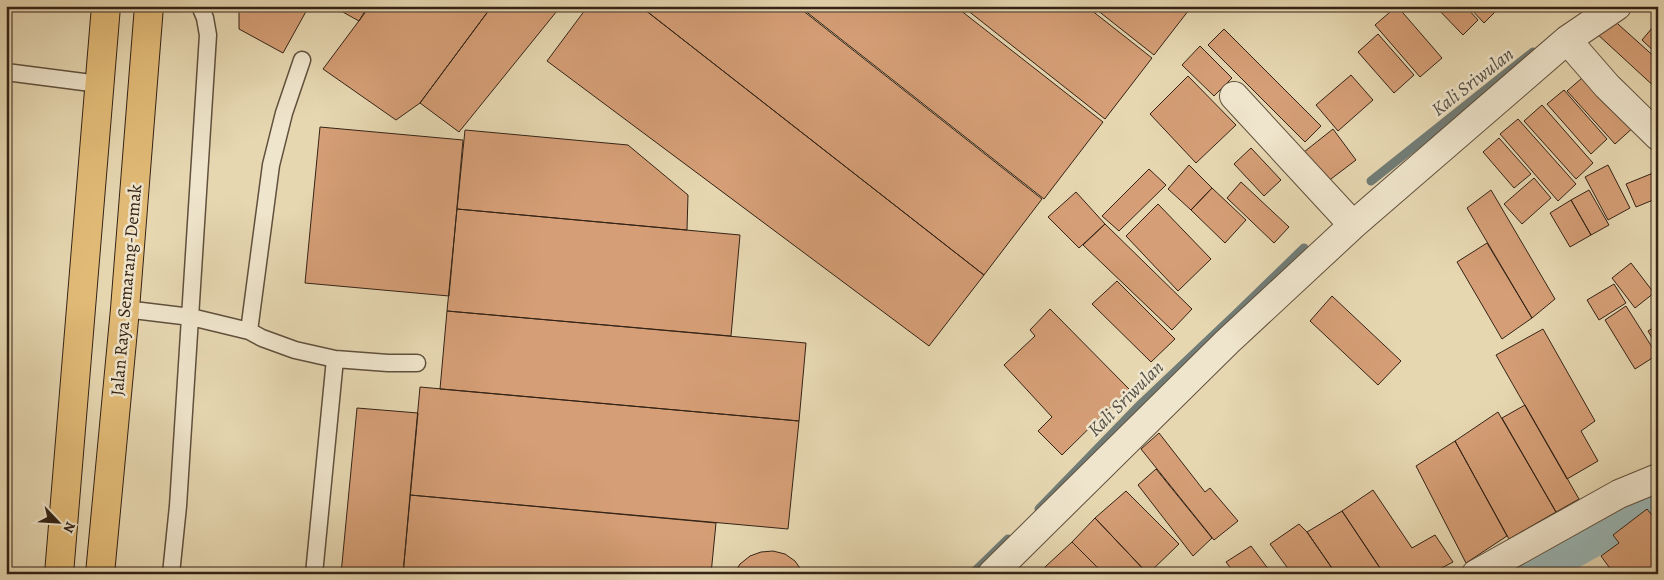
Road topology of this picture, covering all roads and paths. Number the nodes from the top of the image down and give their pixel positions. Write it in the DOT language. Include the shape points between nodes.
graph roads {
  1 [pos="106,6"];
  2 [pos="149,6"];
  3 [pos="200,6"];
  4 [pos="1617,6"];
  5 [pos="1567,40"];
  6 [pos="302,60"];
  7 [pos="6,72"];
  8 [pos="99,84"];
  9 [pos="1234,96"];
  10 [pos="1658,136"];
  11 [pos="1353,226"];
  12 [pos="125,309"];
  13 [pos="191,317"];
  14 [pos="249,331"];
  15 [pos="335,359"];
  16 [pos="417,363"];
  17 [pos="1658,478"];
  18 [pos="59,574"];
  19 [pos="100,574"];
  20 [pos="171,574"];
  21 [pos="314,574"];
  22 [pos="992,574"];
  23 [pos="1476,574"];
  1 -- 8 [label="highway"];
  2 -- 12 [label="highway, Jalan Raya Semarang-Demak"];
  3 -- 13 [label="lane" via="206,18 208,35"];
  4 -- 5 [label="street"];
  5 -- 10 [label="street" via="1607,86"];
  5 -- 11 [label="street"];
  6 -- 14 [label="lane" via="271,165"];
  7 -- 8 [label="lane"];
  8 -- 18 [label="highway"];
  9 -- 11 [label="street"];
  11 -- 22 [label="street" via="1226,342"];
  12 -- 13 [label="lane"];
  12 -- 19 [label="highway, Jalan Raya Semarang-Demak"];
  13 -- 14 [label="lane"];
  13 -- 20 [label="lane"];
  14 -- 15 [label="lane" via="295,350"];
  15 -- 16 [label="lane"];
  15 -- 21 [label="lane"];
  17 -- 23 [label="street" via="1619,494"];
}
